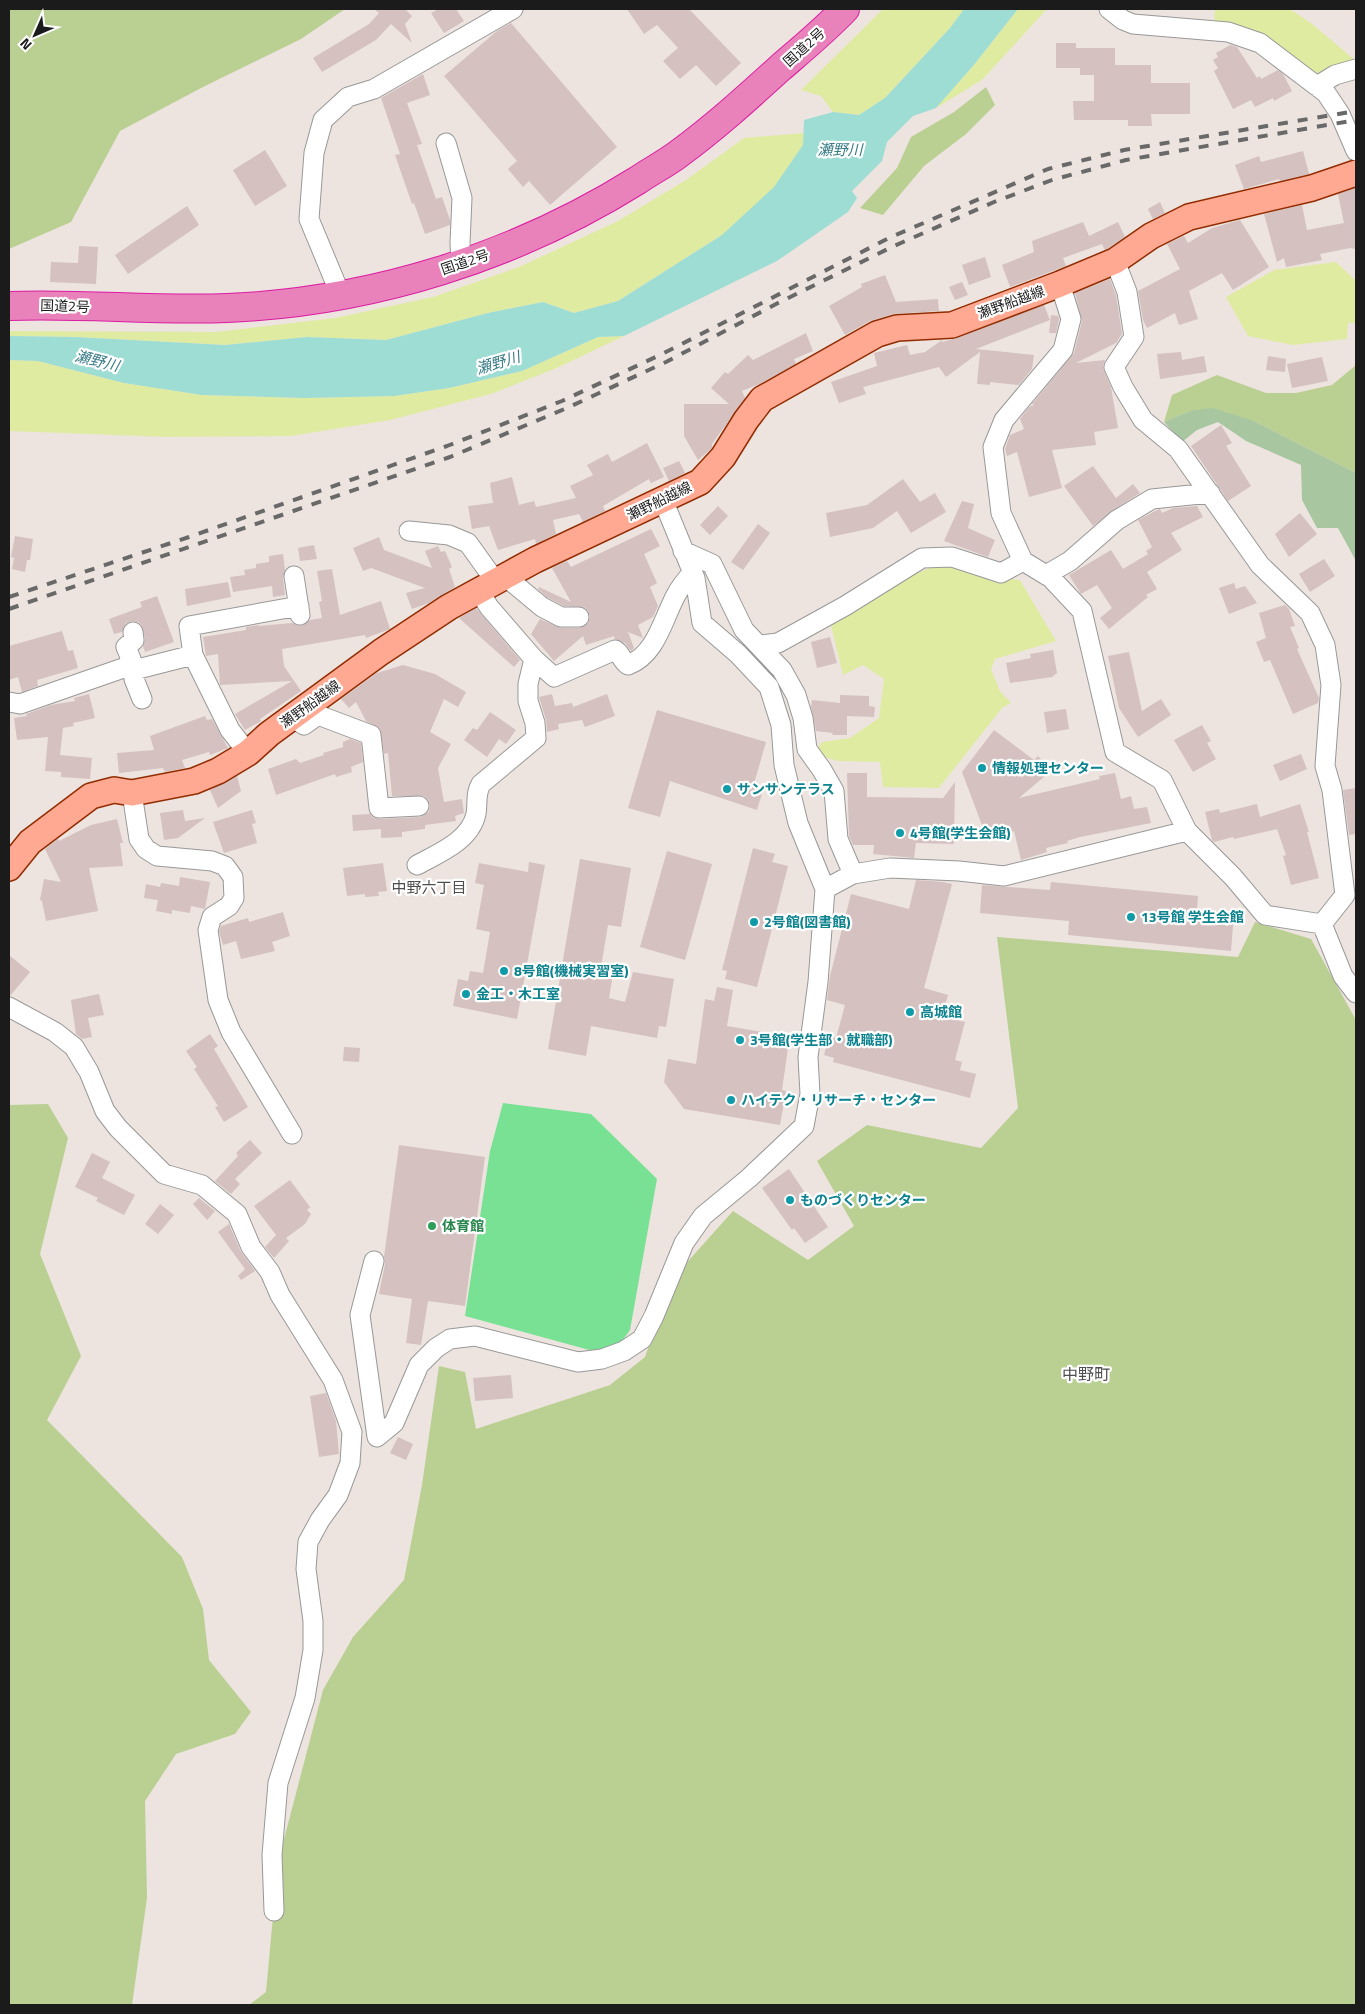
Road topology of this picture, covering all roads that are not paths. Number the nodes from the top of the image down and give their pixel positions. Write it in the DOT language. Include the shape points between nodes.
graph roads {
  1 [pos="513,9"];
  2 [pos="845,9"];
  3 [pos="1109,9"];
  4 [pos="1356,69"];
  5 [pos="1317,86"];
  6 [pos="446,143"];
  7 [pos="1356,151"];
  8 [pos="1356,173"];
  9 [pos="1115,261"];
  10 [pos="461,265"];
  11 [pos="1060,284"];
  12 [pos="341,296"];
  13 [pos="9,306"];
  14 [pos="1210,492"];
  15 [pos="663,500"];
  16 [pos="409,531"];
  17 [pos="684,551"];
  18 [pos="1023,561"];
  19 [pos="692,573"];
  20 [pos="1046,575"];
  21 [pos="294,576"];
  22 [pos="494,584"];
  23 [pos="579,617"];
  24 [pos="133,632"];
  25 [pos="760,645"];
  26 [pos="193,655"];
  27 [pos="534,659"];
  28 [pos="130,669"];
  29 [pos="142,699"];
  30 [pos="9,702"];
  31 [pos="292,718"];
  32 [pos="248,753"];
  33 [pos="132,793"];
  34 [pos="418,806"];
  35 [pos="1187,831"];
  36 [pos="418,865"];
  37 [pos="9,868"];
  38 [pos="853,874"];
  39 [pos="825,889"];
  40 [pos="1322,924"];
  41 [pos="1356,992"];
  42 [pos="9,1007"];
  43 [pos="292,1134"];
  44 [pos="374,1262"];
  45 [pos="274,1911"];
  1 -- 12 [label="street" via="374,89 348,97 323,120 314,153 309,219"];
  2 -- 10 [label="highway, 国道2号" via="739,105 676,155 596,206 523,241"];
  3 -- 5 [label="street" via="1133,24 1228,32 1260,43"];
  4 -- 5 [label="street" via="1335,75"];
  5 -- 7 [label="street" via="1326,93 1340,114"];
  6 -- 10 [label="street" via="462,198"];
  8 -- 9 [label="main road, 瀬野船越線" via="1312,188 1189,217 1151,236"];
  9 -- 11 [label="main road, 瀬野船越線"];
  9 -- 14 [label="street" via="1127,292 1134,337 1114,367 1142,420 1178,449"];
  10 -- 12 [label="highway, 国道2号"];
  11 -- 15 [label="main road, 瀬野船越線" via="952,325 897,328 877,334 762,400 723,457 700,482"];
  11 -- 18 [label="street" via="1071,319 1063,350 1004,420 993,447 1001,513"];
  12 -- 13 [label="highway, 国道2号" via="227,308"];
  14 -- 20 [label="street" via="1152,499 1117,520 1070,562"];
  14 -- 40 [label="street" via="1260,565 1310,613 1326,645 1331,685 1325,766 1332,790 1345,895"];
  15 -- 17 [label="street"];
  15 -- 22 [label="main road, 瀬野船越線" via="535,560"];
  16 -- 22 [label="street" via="449,535 468,543"];
  17 -- 19 [label="street"];
  17 -- 25 [label="street" via="712,564 744,630"];
  18 -- 20 [label="street"];
  18 -- 25 [label="street" via="1001,573 952,557 922,558 778,643"];
  19 -- 27 [label="street" via="675,597 651,647 638,662 628,665 615,650 554,677"];
  19 -- 39 [label="street" via="702,623 769,687 781,725 784,765 798,823"];
  20 -- 35 [label="street" via="1082,611 1115,752 1162,780"];
  21 -- 26 [label="street" via="300,610 189,626"];
  22 -- 23 [label="street" via="562,618"];
  22 -- 27 [label="street" via="489,607"];
  22 -- 31 [label="main road, 瀬野船越線" via="449,607"];
  24 -- 28 [label="street" via="134,640 126,648 131,659"];
  25 -- 38 [label="street" via="782,670 796,695 807,749 834,791 838,839"];
  26 -- 28 [label="street"];
  26 -- 32 [label="street" via="230,730"];
  27 -- 36 [label="street" via="528,701 536,738 481,784 477,790 474,820 461,838"];
  28 -- 29 [label="street"];
  28 -- 30 [label="street" via="20,704"];
  31 -- 32 [label="main road, 瀬野船越線"];
  31 -- 34 [label="street" via="304,725 318,715 372,736 379,808"];
  32 -- 33 [label="main road, 瀬野船越線" via="194,781"];
  33 -- 37 [label="main road, 瀬野船越線" via="114,790 90,796 30,842"];
  33 -- 43 [label="street" via="139,839 146,849 157,856 212,861 225,866 233,877 234,898 229,906 212,917 208,930 218,1000 231,1032"];
  35 -- 38 [label="street" via="1004,876 890,868"];
  35 -- 40 [label="street" via="1265,915"];
  38 -- 39 [label="street"];
  39 -- 44 [label="street" via="808,1057 810,1094 804,1126 703,1216 684,1243 642,1339 602,1359 578,1362 475,1336 450,1339 419,1365 394,1423 369,1438 360,1314"];
  40 -- 41 [label="street" via="1343,976"];
  42 -- 45 [label="street" via="55,1032 74,1047 89,1072 105,1111 164,1174 202,1185 237,1214 251,1247 270,1272 280,1295 333,1380 352,1432 350,1463 338,1495 308,1542 306,1569 313,1650 305,1698 278,1783 272,1855"];
}
